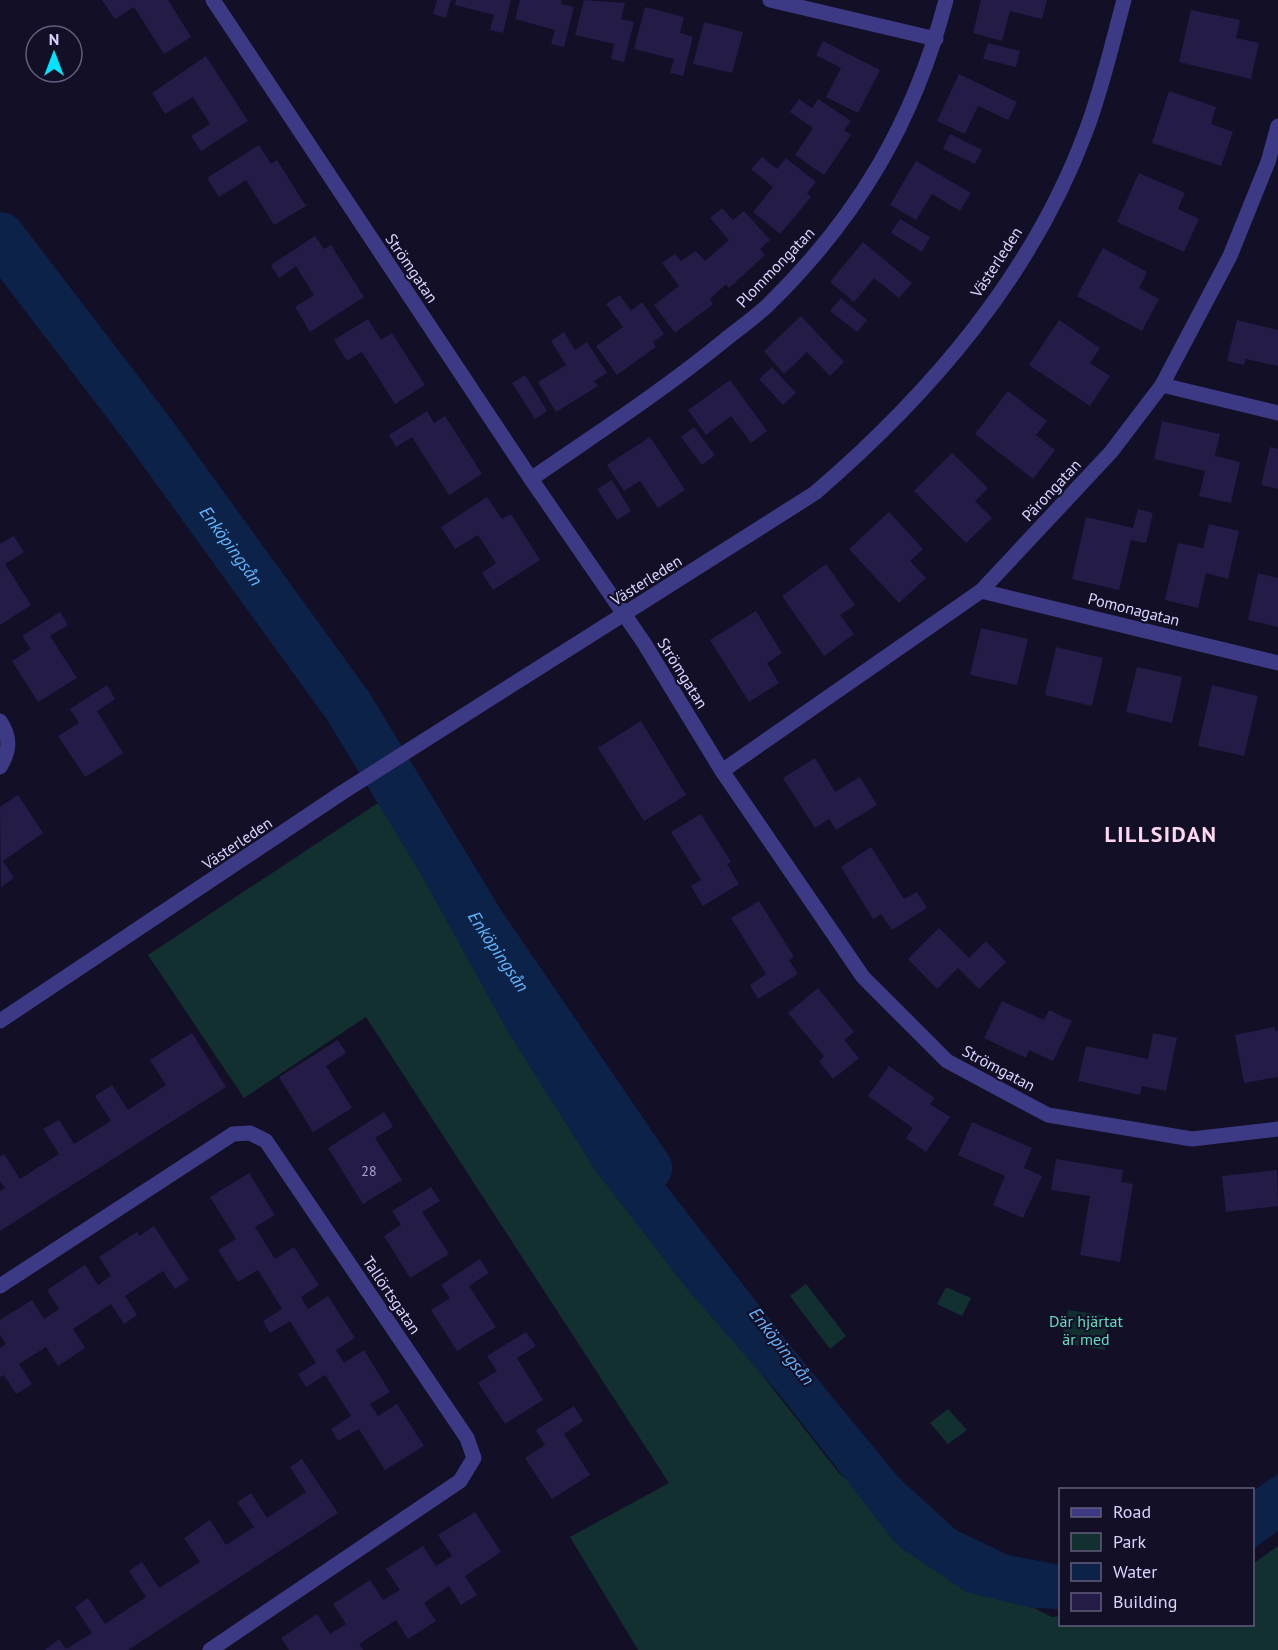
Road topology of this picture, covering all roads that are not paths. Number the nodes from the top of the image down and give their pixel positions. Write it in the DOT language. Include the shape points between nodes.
graph roads {
  1 [pos="213,0"];
  2 [pos="770,0"];
  3 [pos="946,0"];
  4 [pos="1124,0"];
  5 [pos="936,39"];
  6 [pos="1278,126"];
  7 [pos="1273,163"];
  8 [pos="1162,385"];
  9 [pos="1278,413"];
  10 [pos="531,479"];
  11 [pos="981,591"];
  12 [pos="625,615"];
  13 [pos="1278,663"];
  14 [pos="0,721"];
  15 [pos="0,767"];
  16 [pos="722,771"];
  17 [pos="0,1021"];
  18 [pos="1278,1129"];
  19 [pos="0,1286"];
  20 [pos="210,1650"];
  1 -- 10 [label="street, Strömgatan"];
  2 -- 5 [label="street"];
  3 -- 5 [label="street, Plommongatan"];
  4 -- 12 [label="street, Västerleden" via="1104,79 1063,184 1003,289 964,341 874,442 815,493"];
  5 -- 10 [label="street, Plommongatan" via="897,136 863,191 806,264 767,306 695,365"];
  6 -- 7 [label="street, Pärongatan"];
  7 -- 8 [label="street, Pärongatan" via="1230,256"];
  8 -- 9 [label="street"];
  8 -- 11 [label="street, Pärongatan" via="1112,452"];
  10 -- 12 [label="street, Strömgatan"];
  11 -- 13 [label="street, Pomonagatan"];
  11 -- 16 [label="street, Pärongatan"];
  12 -- 16 [label="street, Strömgatan"];
  12 -- 17 [label="street, Västerleden" via="343,792"];
  14 -- 15 [label="street" via="7,732 9,751"];
  16 -- 18 [label="street, Strömgatan" via="863,977 947,1062 1048,1115 1192,1139"];
  19 -- 20 [label="street, Tallörtsgatan" via="233,1134 250,1133 266,1141 467,1438 474,1458 460,1481"];
}
